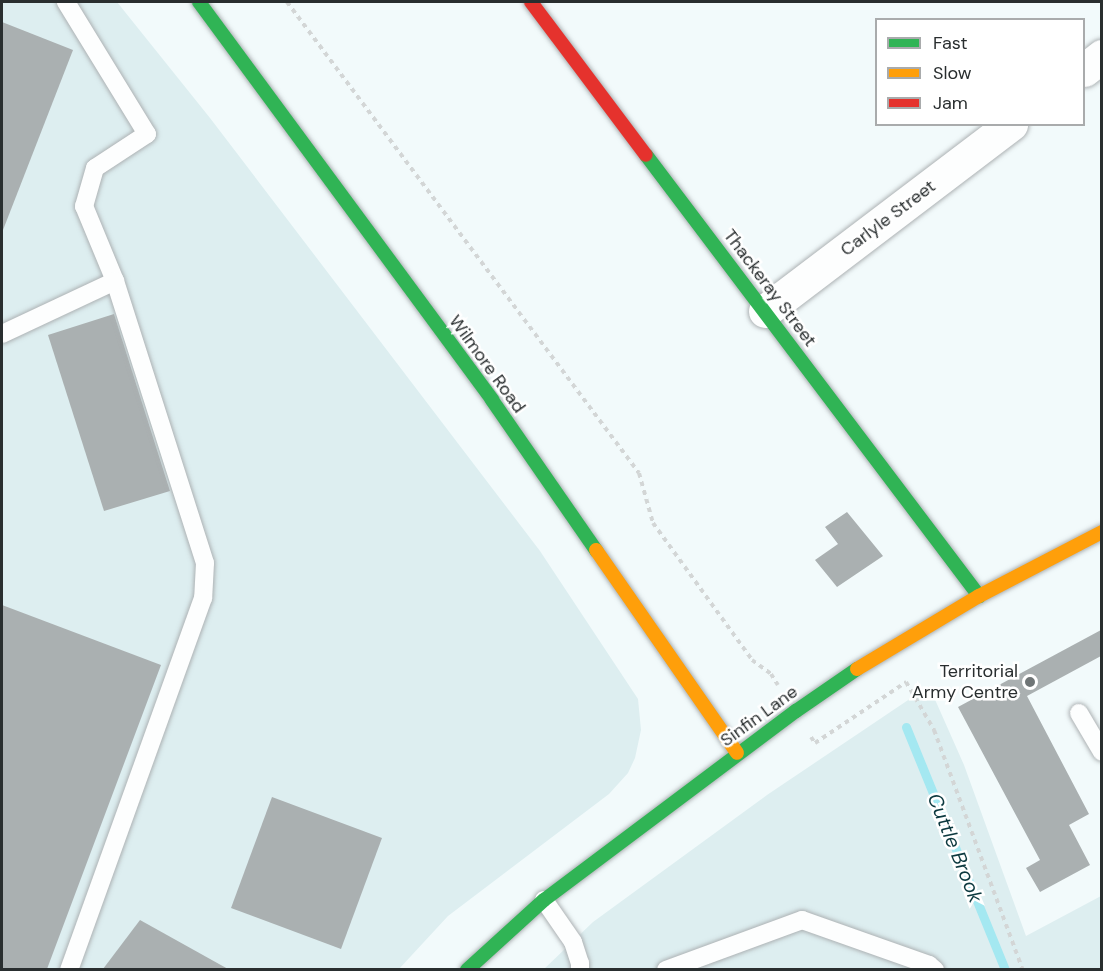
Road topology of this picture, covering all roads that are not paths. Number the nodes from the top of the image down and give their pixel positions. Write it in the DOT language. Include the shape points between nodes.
graph roads {
  1 [pos="66,2"];
  2 [pos="198,2"];
  3 [pos="531,2"];
  4 [pos="1101,56"];
  5 [pos="1085,68"];
  6 [pos="1008,126"];
  7 [pos="115,281"];
  8 [pos="765,311"];
  9 [pos="2,334"];
  10 [pos="1101,532"];
  11 [pos="979,596"];
  12 [pos="1079,713"];
  13 [pos="1101,752"];
  14 [pos="737,753"];
  15 [pos="543,900"];
  16 [pos="69,969"];
  17 [pos="466,969"];
  18 [pos="580,969"];
  19 [pos="666,969"];
  20 [pos="935,969"];
  1 -- 7 [label="lane" via="147,134 95,168 84,206"];
  2 -- 14 [label="street, Wilmore Road" via="492,400"];
  3 -- 8 [label="street, Thackeray Street"];
  4 -- 5 [label="street"];
  6 -- 8 [label="street, Carlyle Street"];
  7 -- 9 [label="lane"];
  7 -- 16 [label="lane" via="205,563 202,598"];
  8 -- 11 [label="street, Thackeray Street"];
  10 -- 11 [label="street, Sinfin Lane"];
  11 -- 14 [label="street, Sinfin Lane" via="887,649"];
  12 -- 13 [label="lane"];
  14 -- 15 [label="street, Sinfin Lane"];
  15 -- 17 [label="street, Sinfin Lane"];
  15 -- 18 [label="lane" via="573,942"];
  19 -- 20 [label="lane" via="802,920"];
}
